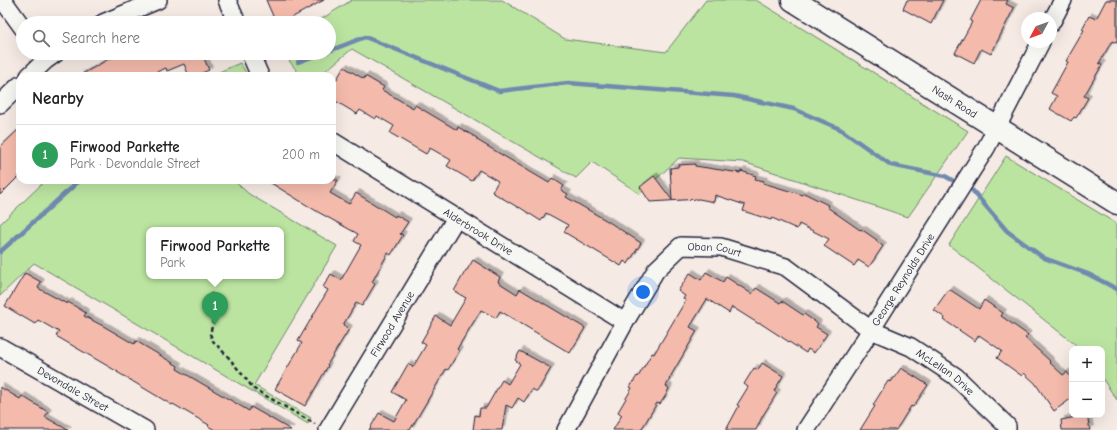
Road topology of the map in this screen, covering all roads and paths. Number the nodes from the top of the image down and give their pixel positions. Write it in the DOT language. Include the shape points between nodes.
graph roads {
  1 [pos="2,0"];
  2 [pos="158,0"];
  3 [pos="228,0"];
  4 [pos="794,0"];
  5 [pos="1063,0"];
  6 [pos="1057,12"];
  7 [pos="120,16"];
  8 [pos="234,16"];
  9 [pos="16,18"];
  10 [pos="1038,48"];
  11 [pos="43,60"];
  12 [pos="253,60"];
  13 [pos="33,72"];
  14 [pos="258,72"];
  15 [pos="16,89"];
  16 [pos="0,104"];
  17 [pos="997,128"];
  18 [pos="336,143"];
  19 [pos="1117,203"];
  20 [pos="456,218"];
  21 [pos="211,294"];
  22 [pos="625,322"];
  23 [pos="871,330"];
  24 [pos="0,346"];
  25 [pos="324,428"];
  26 [pos="146,430"];
  27 [pos="566,430"];
  28 [pos="806,430"];
  29 [pos="1007,430"];
  1 -- 9 [label="street"];
  2 -- 7 [label="street"];
  3 -- 8 [label="street"];
  4 -- 17 [label="street, Nash Road"];
  5 -- 6 [label="street"];
  10 -- 17 [label="street, George Reynolds Drive"];
  11 -- 13 [label="street"];
  12 -- 14 [label="street"];
  15 -- 16 [label="street"];
  17 -- 19 [label="street, Nash Road"];
  17 -- 23 [label="street, George Reynolds Drive"];
  18 -- 20 [label="street, Alderbrook Drive"];
  20 -- 22 [label="street, Alderbrook Drive"];
  20 -- 25 [label="street, Firwood Avenue"];
  21 -- 25 [label="path" via="215,310 210,334 213,341 254,389"];
  22 -- 23 [label="street, Oban Court" via="656,270 681,246 721,247 786,267"];
  22 -- 27 [label="street, Oban Court"];
  23 -- 28 [label="street, George Reynolds Drive"];
  23 -- 29 [label="street, McLellan Drive" via="911,347 955,376 1007,426"];
  24 -- 26 [label="street, Devondale Street"];
}
